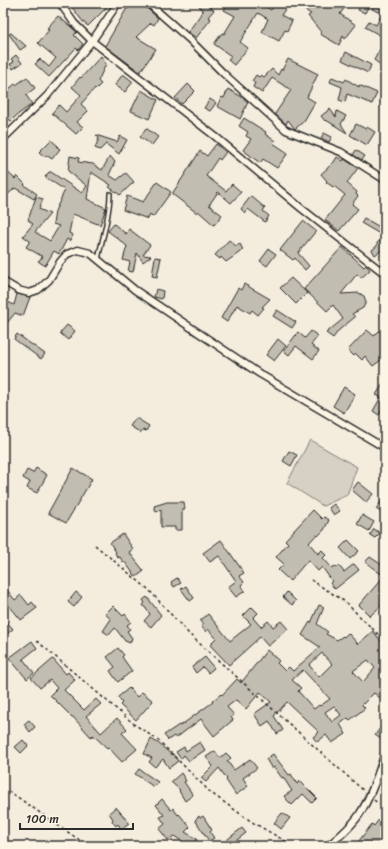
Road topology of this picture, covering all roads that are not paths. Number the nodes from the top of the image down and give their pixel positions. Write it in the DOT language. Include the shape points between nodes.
graph roads {
  1 [pos="60,3"];
  2 [pos="118,3"];
  3 [pos="148,3"];
  4 [pos="92,41"];
  5 [pos="3,139"];
  6 [pos="385,180"];
  7 [pos="110,194"];
  8 [pos="98,260"];
  9 [pos="385,274"];
  10 [pos="3,282"];
  11 [pos="385,448"];
  12 [pos="385,753"];
  13 [pos="328,846"];
  1 -- 4 [label="street" via="74,23"];
  2 -- 4 [label="street"];
  3 -- 6 [label="street" via="286,130 341,152"];
  4 -- 5 [label="street" via="47,96"];
  4 -- 9 [label="street" via="216,137"];
  7 -- 8 [label="lane" via="110,209"];
  8 -- 10 [label="street" via="90,253 78,250 67,254 49,280 38,290 29,293"];
  8 -- 11 [label="street" via="135,290 260,374"];
  12 -- 13 [label="street" via="369,796 358,816"];
}
